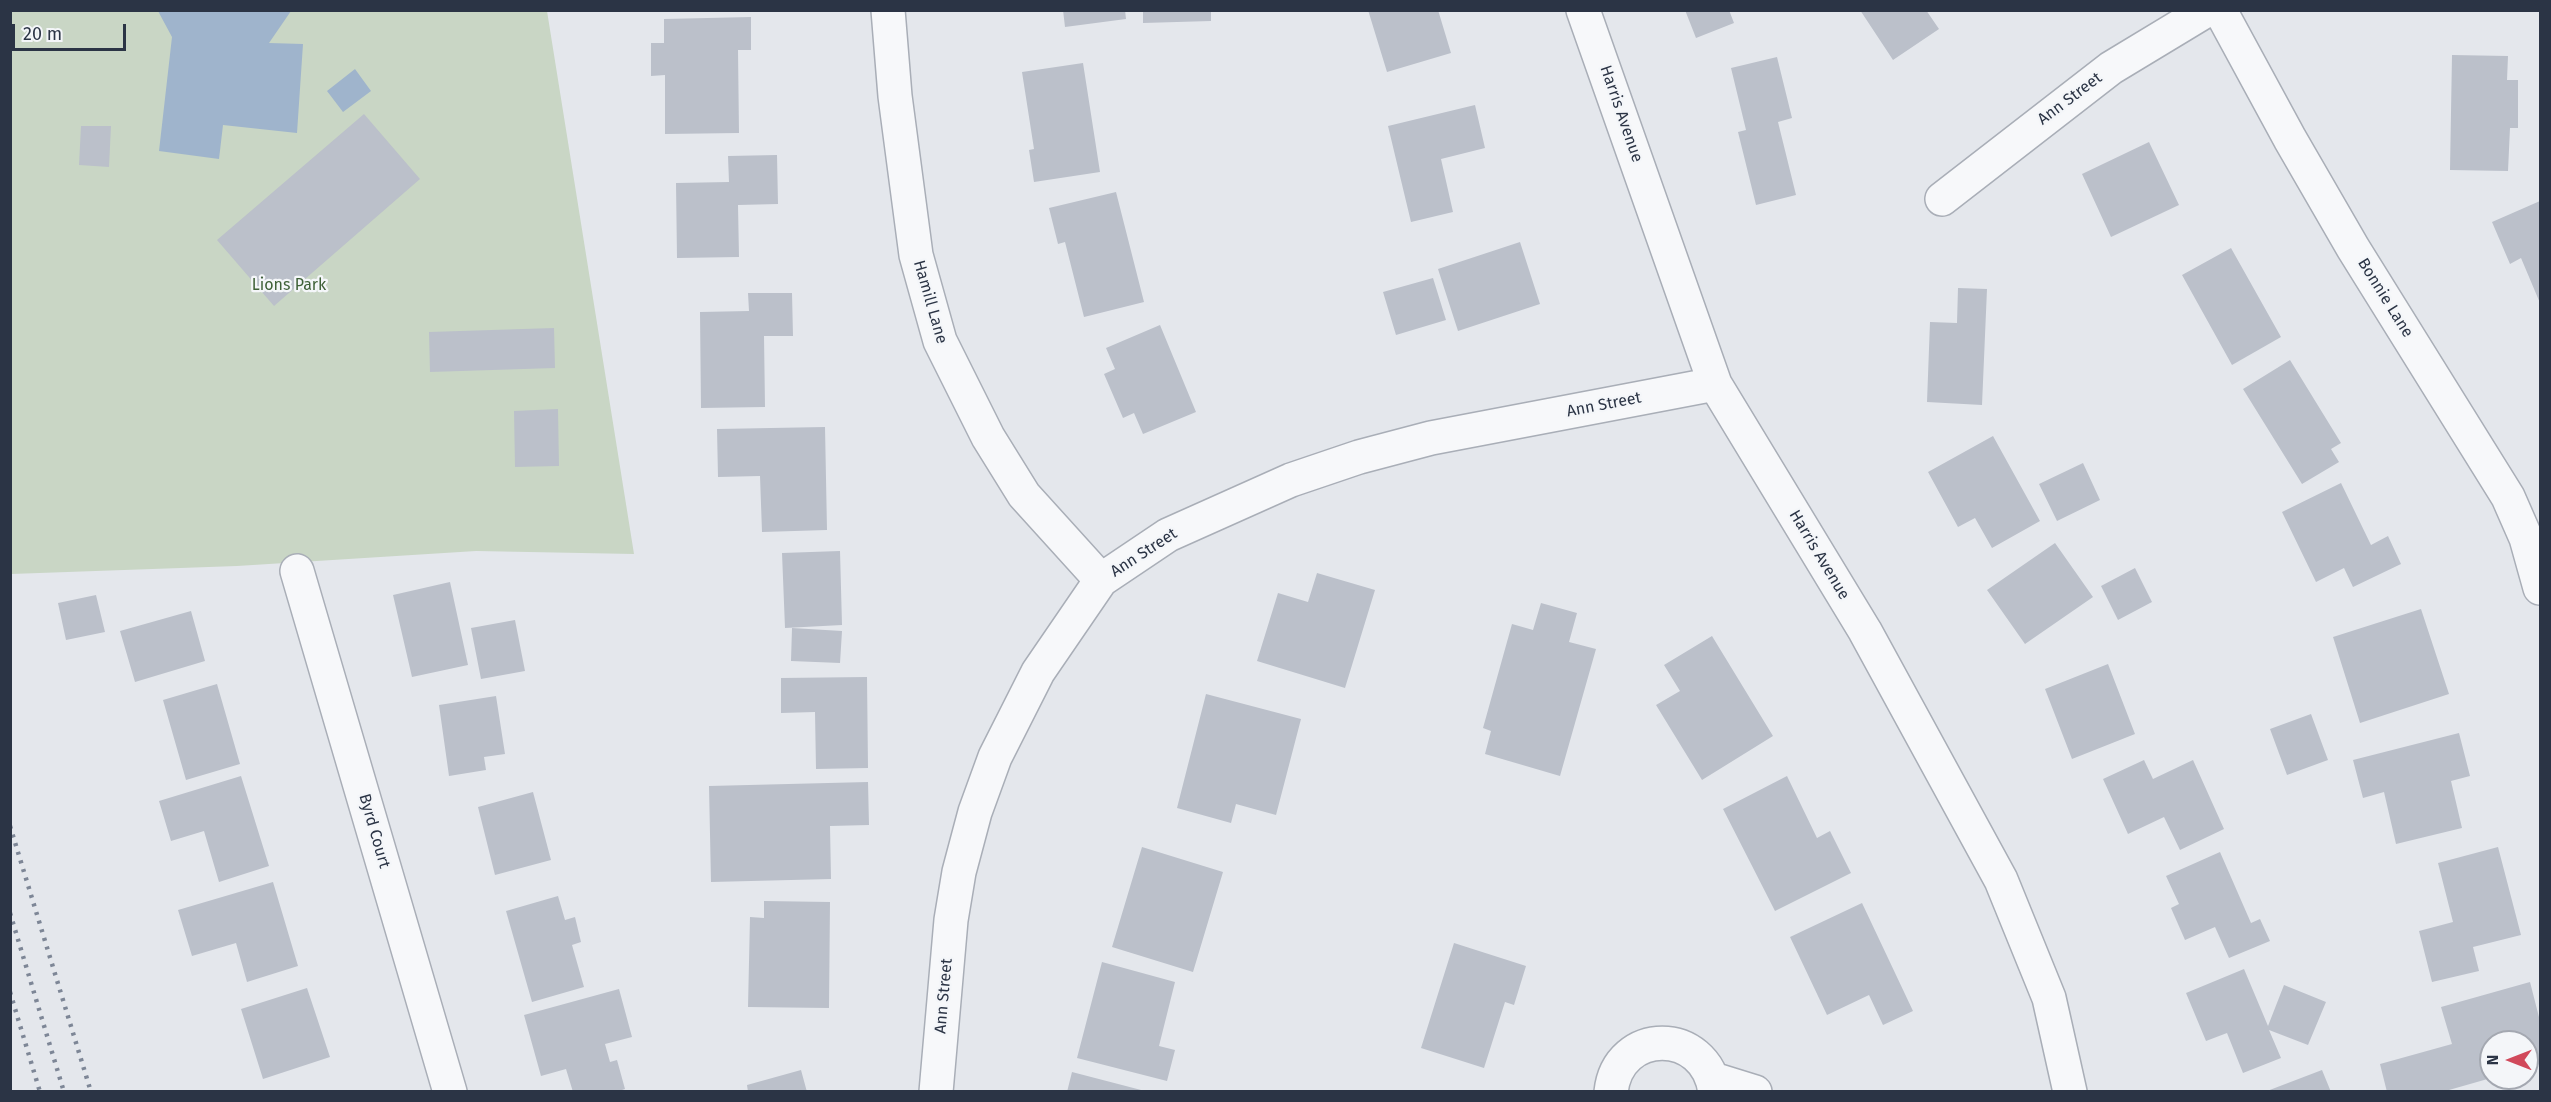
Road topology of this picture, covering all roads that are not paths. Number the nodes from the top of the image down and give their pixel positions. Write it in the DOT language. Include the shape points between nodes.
graph roads {
  1 [pos="888,10"];
  2 [pos="1583,10"];
  3 [pos="2207,10"];
  4 [pos="2220,10"];
  5 [pos="1942,199"];
  6 [pos="1715,384"];
  7 [pos="297,571"];
  8 [pos="1101,580"];
  9 [pos="2541,588"];
  10 [pos="1714,1085"];
  11 [pos="450,1092"];
  12 [pos="936,1092"];
  13 [pos="1611,1092"];
  14 [pos="1755,1092"];
  15 [pos="2070,1092"];
  1 -- 8 [label="street, Hamill Lane" via="916,255 940,341 988,437 1024,495"];
  2 -- 6 [label="street, Harris Avenue"];
  3 -- 5 [label="street, Ann Street" via="2111,69"];
  4 -- 9 [label="street, Bonnie Lane" via="2353,248 2508,497"];
  6 -- 8 [label="street, Ann Street" via="1431,438 1359,457 1291,480 1168,535"];
  6 -- 15 [label="street, Harris Avenue" via="1865,631 2001,880 2049,998"];
  7 -- 11 [label="street, Byrd Court"];
  8 -- 12 [label="street, Ann Street" via="1038,672 995,757 975,812 951,920"];
  10 -- 13 [label="street" via="1706,1064 1693,1052 1662,1042 1630,1054 1619,1066"];
  10 -- 14 [label="street"];
}
